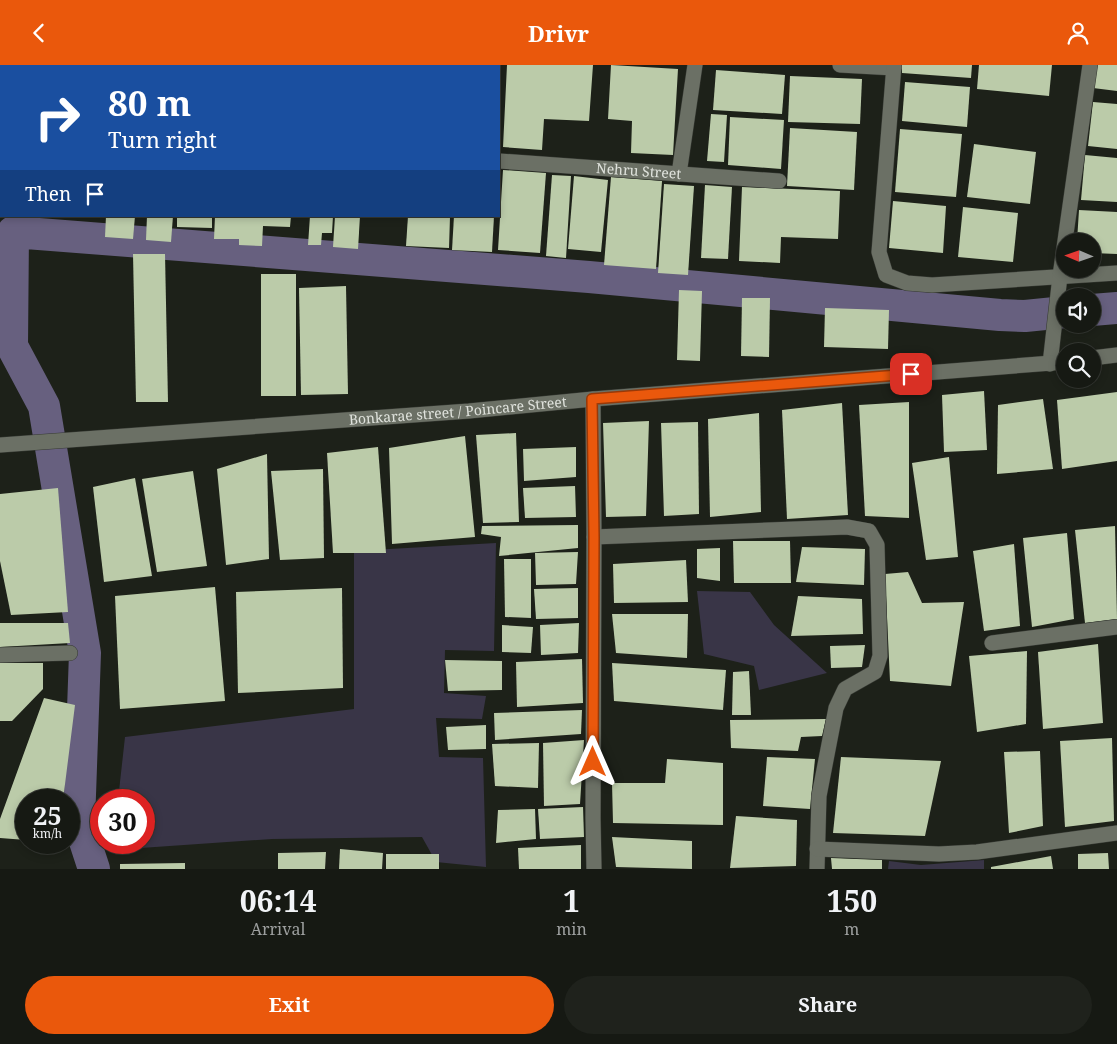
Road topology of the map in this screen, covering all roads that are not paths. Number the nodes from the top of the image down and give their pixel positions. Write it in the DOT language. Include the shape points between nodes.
graph roads {
  1 [pos="695,65"];
  2 [pos="840,65"];
  3 [pos="1090,65"];
  4 [pos="894,67"];
  5 [pos="500,161"];
  6 [pos="679,174"];
  7 [pos="779,181"];
  8 [pos="1066,233"];
  9 [pos="1117,273"];
  10 [pos="1101,274"];
  11 [pos="1056,277"];
  12 [pos="1060,278"];
  13 [pos="1117,355"];
  14 [pos="1101,357"];
  15 [pos="1055,362"];
  16 [pos="592,399"];
  17 [pos="2,445"];
  18 [pos="594,537"];
  19 [pos="1117,627"];
  20 [pos="992,643"];
  21 [pos="70,653"];
  22 [pos="0,655"];
  23 [pos="1117,833"];
  24 [pos="817,849"];
  25 [pos="594,869"];
  26 [pos="817,869"];
  1 -- 6 [label="street"];
  2 -- 4 [label="street"];
  3 -- 8 [label="street"];
  4 -- 11 [label="street" via="879,251 886,275 907,283 932,285"];
  5 -- 6 [label="street, Nehru Street"];
  6 -- 7 [label="street, Nehru Street"];
  9 -- 10 [label="street"];
  12 -- 15 [label="street"];
  13 -- 14 [label="street"];
  15 -- 16 [label="street, Bonkarae street / Poincare Street"];
  16 -- 17 [label="street, Bonkarae street / Poincare Street"];
  16 -- 18 [label="street"];
  18 -- 24 [label="street" via="847,527 869,531 877,545 880,656 875,672 845,689 836,708 819,795"];
  18 -- 25 [label="street"];
  19 -- 20 [label="street"];
  21 -- 22 [label="street"];
  23 -- 24 [label="street" via="977,853"];
  24 -- 26 [label="street"];
}
